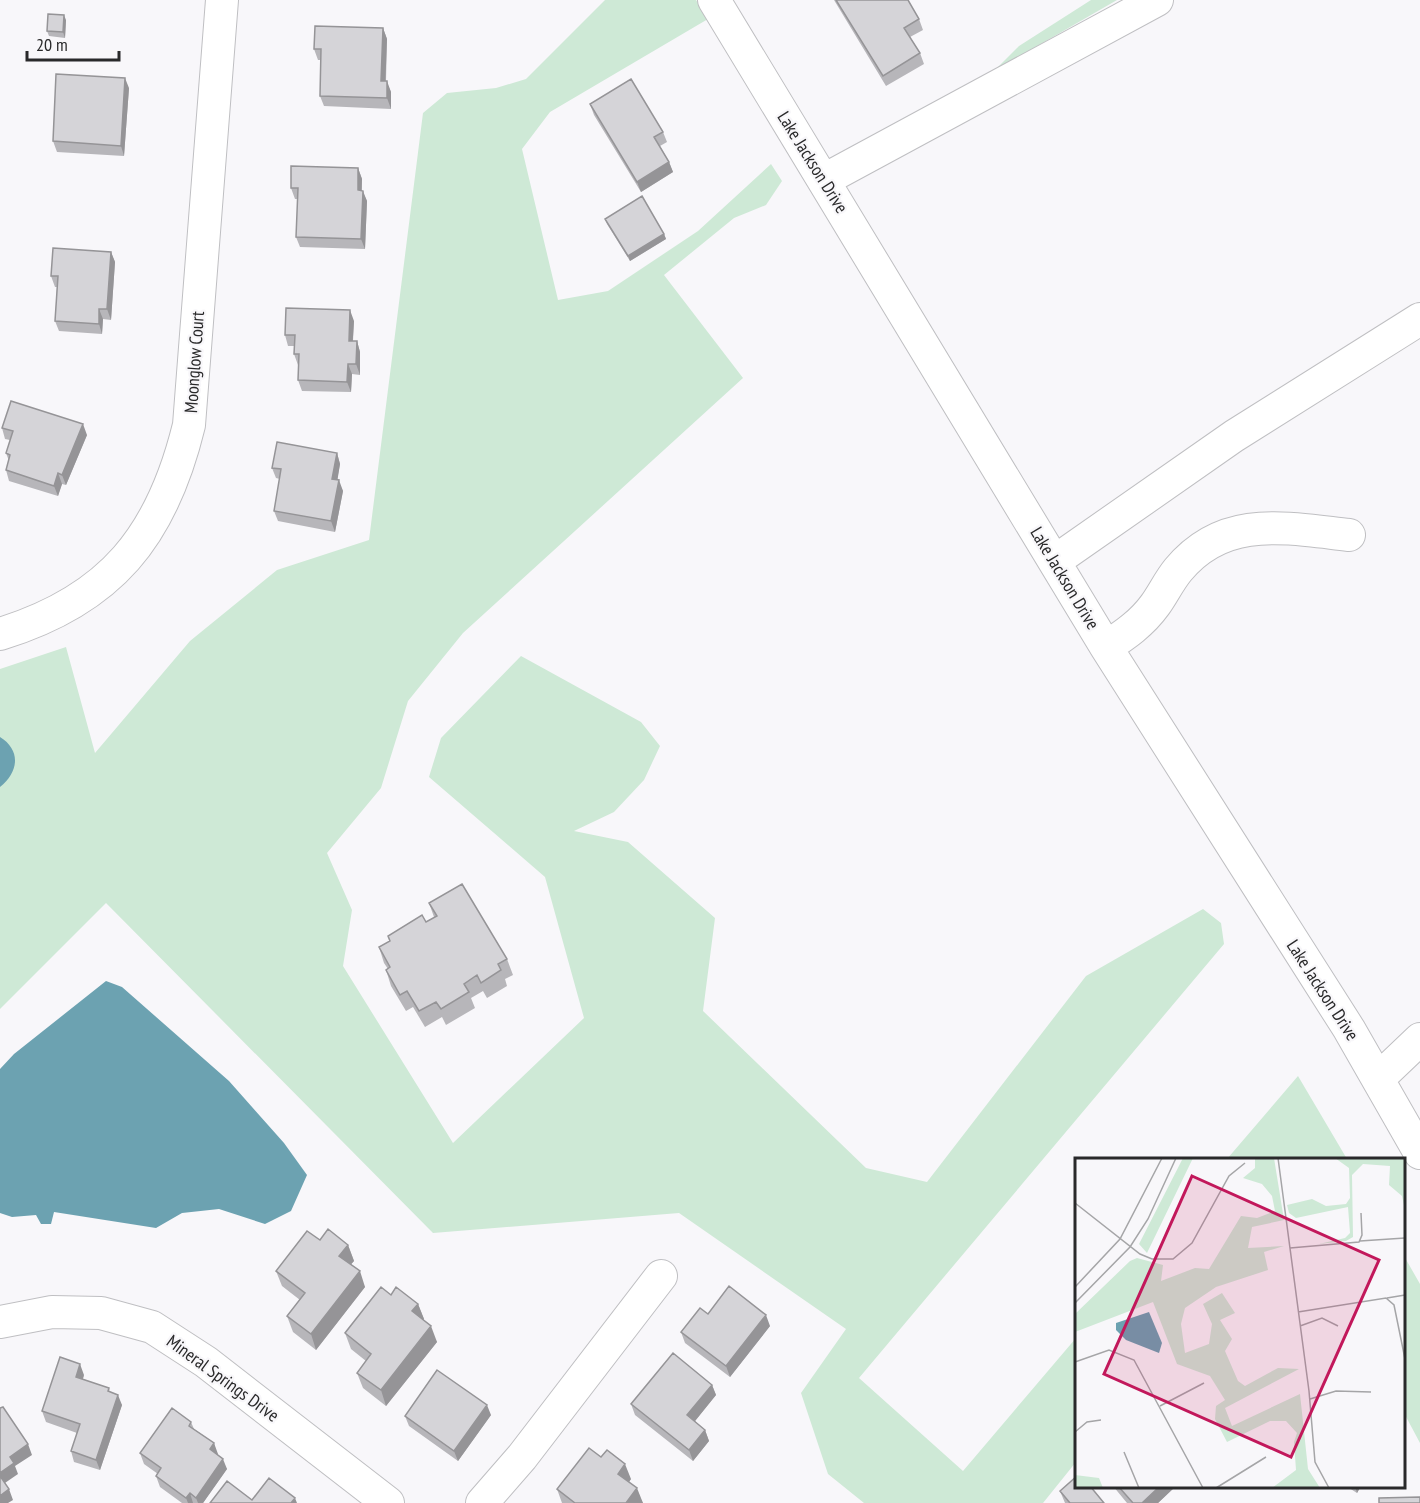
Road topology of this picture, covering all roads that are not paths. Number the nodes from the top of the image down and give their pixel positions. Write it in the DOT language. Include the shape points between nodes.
graph roads {
  1 [pos="222,0"];
  2 [pos="714,0"];
  3 [pos="1157,0"];
  4 [pos="824,180"];
  5 [pos="1420,319"];
  6 [pos="1349,535"];
  7 [pos="1055,561"];
  8 [pos="0,634"];
  9 [pos="1106,647"];
  10 [pos="1420,1039"];
  11 [pos="1378,1079"];
  12 [pos="1420,1153"];
  13 [pos="662,1276"];
  14 [pos="0,1322"];
  15 [pos="388,1503"];
  16 [pos="482,1503"];
  1 -- 8 [label="street, Moonglow Court" via="189,425 179,468 162,508 138,545 109,578 72,604"];
  2 -- 4 [label="street, Lake Jackson Drive"];
  3 -- 4 [label="street"];
  4 -- 7 [label="street, Lake Jackson Drive"];
  5 -- 7 [label="street" via="1234,436"];
  6 -- 9 [label="street" via="1257,527 1224,535 1198,550 1133,630"];
  7 -- 9 [label="street, Lake Jackson Drive"];
  9 -- 11 [label="street, Lake Jackson Drive"];
  10 -- 11 [label="street"];
  11 -- 12 [label="street, Lake Jackson Drive"];
  13 -- 16 [label="street"];
  14 -- 15 [label="street, Mineral Springs Drive" via="52,1312 101,1313 152,1327 206,1362"];
}
